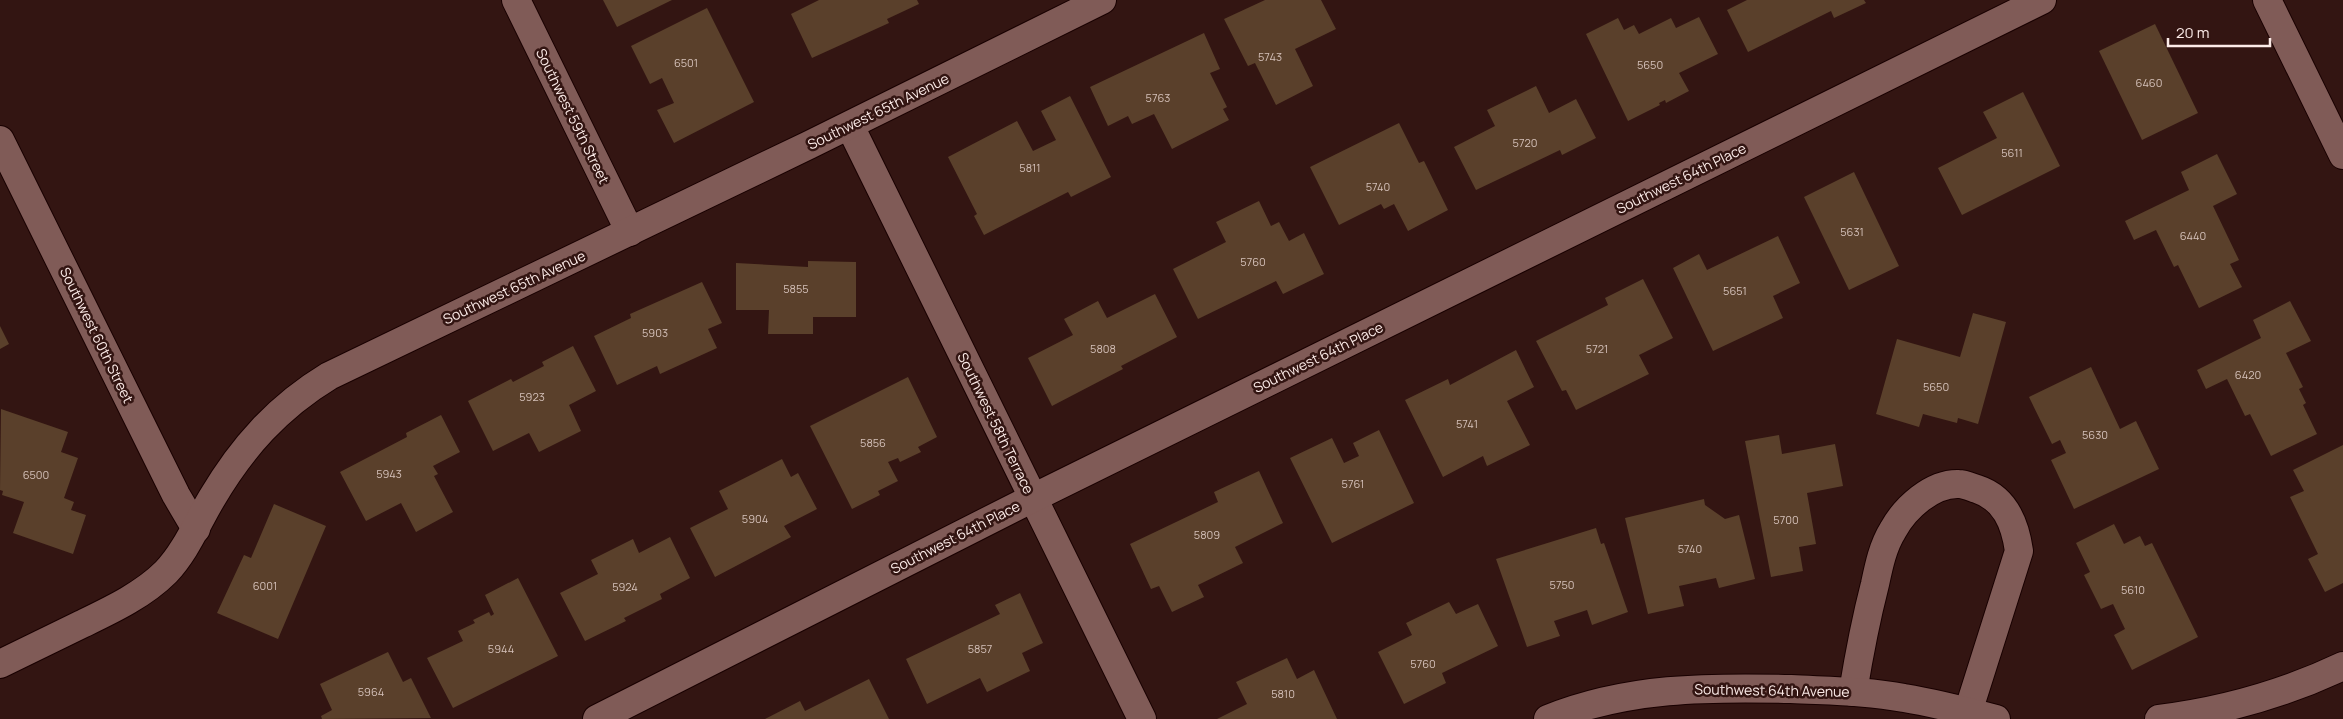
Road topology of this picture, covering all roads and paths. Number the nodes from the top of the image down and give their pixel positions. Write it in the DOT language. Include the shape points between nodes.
graph roads {
  1 [pos="516,0"];
  2 [pos="1102,0"];
  3 [pos="2042,0"];
  4 [pos="2266,0"];
  5 [pos="850,126"];
  6 [pos="0,140"];
  7 [pos="2343,155"];
  8 [pos="630,232"];
  9 [pos="1033,498"];
  10 [pos="196,529"];
  11 [pos="0,664"];
  12 [pos="2343,666"];
  13 [pos="1853,692"];
  14 [pos="1968,712"];
  15 [pos="596,719"];
  16 [pos="1142,719"];
  17 [pos="1548,719"];
  18 [pos="1996,719"];
  19 [pos="2159,719"];
  1 -- 8 [label="street, Southwest 59th Street"];
  2 -- 5 [label="street, Southwest 65th Avenue"];
  3 -- 9 [label="street, Southwest 64th Place"];
  4 -- 7 [label="street"];
  5 -- 8 [label="street, Southwest 65th Avenue"];
  5 -- 9 [label="street, Southwest 58th Terrace"];
  6 -- 10 [label="street, Southwest 60th Street" via="176,495"];
  8 -- 10 [label="street, Southwest 65th Avenue" via="353,363 304,392 280,410 243,451 225,476"];
  9 -- 15 [label="street, Southwest 64th Place"];
  9 -- 16 [label="street, Southwest 58th Terrace"];
  10 -- 11 [label="street, Southwest 65th Avenue" via="181,555 147,588"];
  12 -- 19 [label="street" via="2268,696 2198,714"];
  13 -- 14 [label="street, Southwest 64th Avenue" via="1904,698"];
  13 -- 14 [label="street" via="1882,554 1893,529 1909,508 1927,493 1960,483 1983,491 2008,512 2016,530 2019,551"];
  13 -- 17 [label="street, Southwest 64th Avenue" via="1725,687 1686,689 1621,698"];
  14 -- 18 [label="street, Southwest 64th Avenue"];
}
